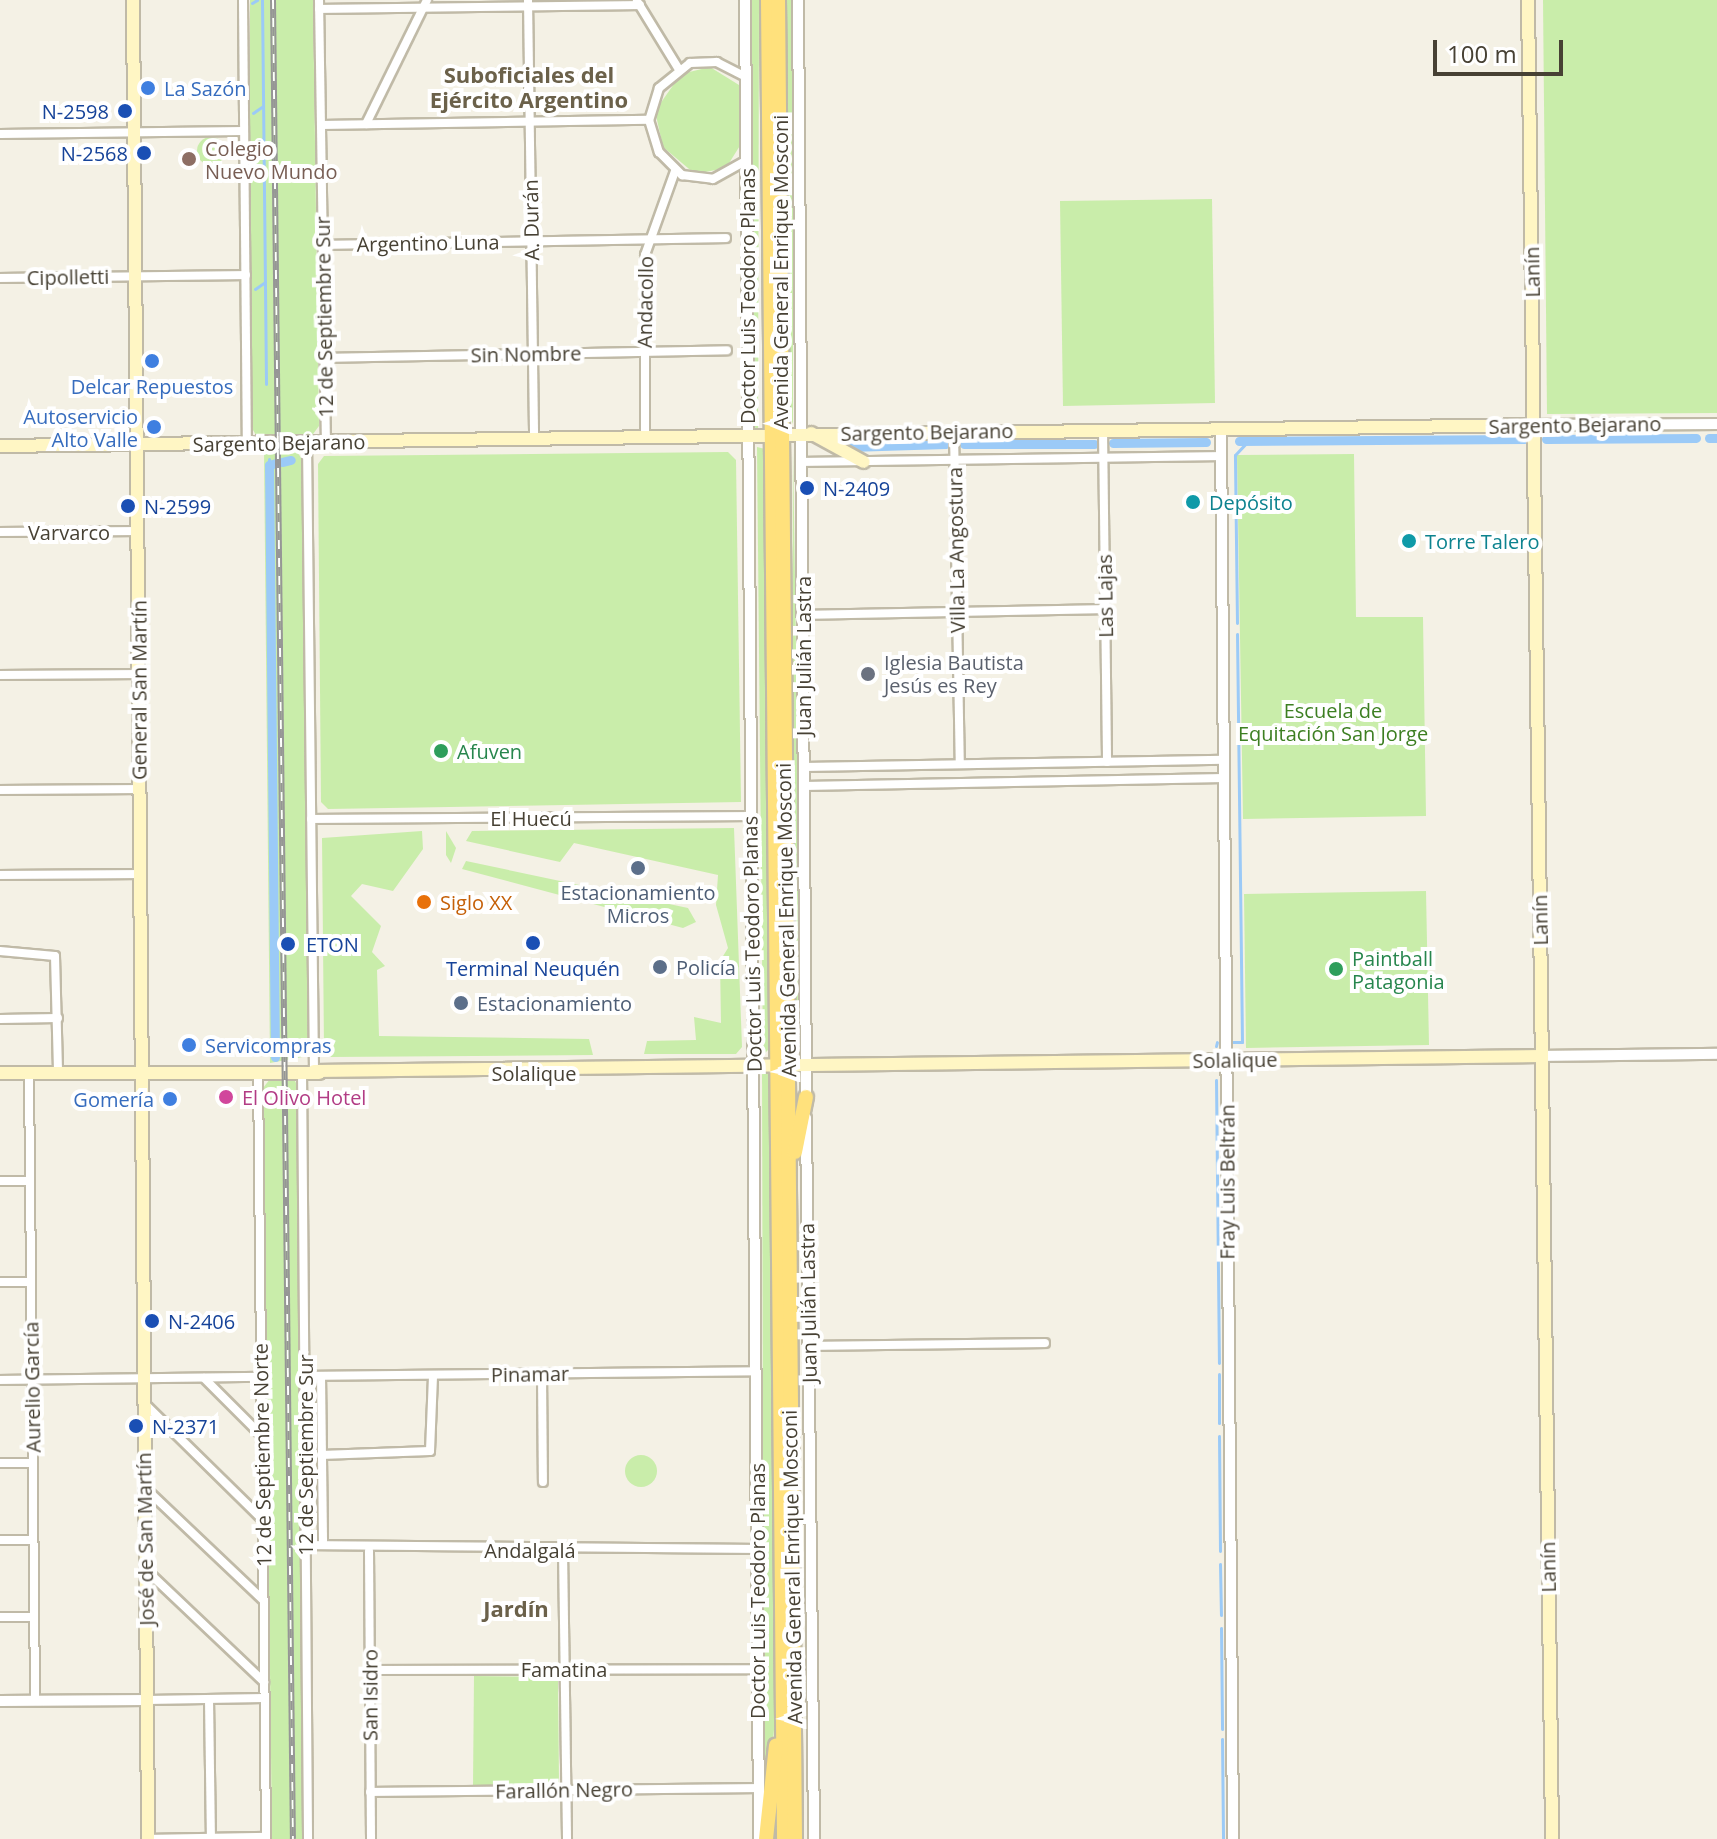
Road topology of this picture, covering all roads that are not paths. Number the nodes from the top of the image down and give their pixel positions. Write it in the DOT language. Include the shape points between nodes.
graph roads {
  1 [pos="133,0"];
  2 [pos="243,0"];
  3 [pos="745,0"];
  4 [pos="768,0"];
  5 [pos="778,0"];
  6 [pos="798,0"];
  7 [pos="1528,0"];
  8 [pos="528,3"];
  9 [pos="638,3"];
  10 [pos="425,4"];
  11 [pos="319,5"];
  12 [pos="678,68"];
  13 [pos="746,77"];
  14 [pos="649,120"];
  15 [pos="530,122"];
  16 [pos="366,124"];
  17 [pos="321,125"];
  18 [pos="244,131"];
  19 [pos="134,132"];
  20 [pos="0,134"];
  21 [pos="746,161"];
  22 [pos="675,171"];
  23 [pos="726,238"];
  24 [pos="648,239"];
  25 [pos="532,241"];
  26 [pos="323,245"];
  27 [pos="246,275"];
  28 [pos="135,276"];
  29 [pos="0,278"];
  30 [pos="727,350"];
  31 [pos="644,352"];
  32 [pos="533,354"];
  33 [pos="324,358"];
  34 [pos="1717,424"];
  35 [pos="1533,425"];
  36 [pos="1221,429"];
  37 [pos="1103,430"];
  38 [pos="954,432"];
  39 [pos="806,434"];
  40 [pos="776,436"];
  41 [pos="748,437"];
  42 [pos="645,439"];
  43 [pos="534,440"];
  44 [pos="307,443"];
  45 [pos="326,443"];
  46 [pos="247,444"];
  47 [pos="137,445"];
  48 [pos="0,446"];
  49 [pos="1221,456"];
  50 [pos="1104,458"];
  51 [pos="955,460"];
  52 [pos="802,462"];
  53 [pos="864,462"];
  54 [pos="138,531"];
  55 [pos="0,532"];
  56 [pos="1106,609"];
  57 [pos="957,612"];
  58 [pos="803,615"];
  59 [pos="139,674"];
  60 [pos="0,675"];
  61 [pos="1224,760"];
  62 [pos="1107,762"];
  63 [pos="960,764"];
  64 [pos="804,767"];
  65 [pos="1224,778"];
  66 [pos="804,786"];
  67 [pos="139,789"];
  68 [pos="0,790"];
  69 [pos="751,816"];
  70 [pos="311,819"];
  71 [pos="140,874"];
  72 [pos="0,875"];
  73 [pos="0,951"];
  74 [pos="58,1018"];
  75 [pos="0,1019"];
  76 [pos="1717,1054"];
  77 [pos="1542,1056"];
  78 [pos="1226,1060"];
  79 [pos="806,1065"];
  80 [pos="753,1066"];
  81 [pos="782,1066"];
  82 [pos="258,1071"];
  83 [pos="308,1071"];
  84 [pos="58,1072"];
  85 [pos="141,1072"];
  86 [pos="0,1073"];
  87 [pos="29,1073"];
  88 [pos="806,1097"];
  89 [pos="0,1181"];
  90 [pos="30,1181"];
  91 [pos="789,1196"];
  92 [pos="0,1282"];
  93 [pos="31,1282"];
  94 [pos="1045,1343"];
  95 [pos="808,1346"];
  96 [pos="756,1371"];
  97 [pos="542,1374"];
  98 [pos="433,1375"];
  99 [pos="304,1376"];
  100 [pos="321,1376"];
  101 [pos="261,1377"];
  102 [pos="204,1378"];
  103 [pos="144,1379"];
  104 [pos="0,1380"];
  105 [pos="32,1380"];
  106 [pos="144,1403"];
  107 [pos="261,1435"];
  108 [pos="321,1455"];
  109 [pos="0,1463"];
  110 [pos="32,1463"];
  111 [pos="543,1482"];
  112 [pos="145,1487"];
  113 [pos="262,1519"];
  114 [pos="0,1540"];
  115 [pos="33,1540"];
  116 [pos="323,1541"];
  117 [pos="305,1545"];
  118 [pos="757,1549"];
  119 [pos="563,1550"];
  120 [pos="369,1551"];
  121 [pos="146,1570"];
  122 [pos="263,1600"];
  123 [pos="0,1617"];
  124 [pos="34,1617"];
  125 [pos="564,1669"];
  126 [pos="758,1669"];
  127 [pos="369,1670"];
  128 [pos="264,1682"];
  129 [pos="264,1698"];
  130 [pos="209,1699"];
  131 [pos="147,1700"];
  132 [pos="0,1701"];
  133 [pos="35,1701"];
  134 [pos="783,1703"];
  135 [pos="759,1788"];
  136 [pos="566,1790"];
  137 [pos="370,1792"];
  138 [pos="211,1838"];
  139 [pos="266,1838"];
  140 [pos="148,1839"];
  141 [pos="308,1839"];
  142 [pos="371,1839"];
  143 [pos="567,1839"];
  144 [pos="759,1839"];
  145 [pos="766,1839"];
  146 [pos="784,1839"];
  147 [pos="795,1839"];
  148 [pos="814,1839"];
  149 [pos="1233,1839"];
  150 [pos="1552,1839"];
  1 -- 19 [label="main road, General San Martín"];
  2 -- 18 [label="street"];
  3 -- 13 [label="street, Doctor Luis Teodoro Planas"];
  4 -- 40 [label="highway, Avenida General Enrique Mosconi"];
  5 -- 40 [label="highway, Avenida General Enrique Mosconi"];
  6 -- 39 [label="street, Juan Julián Lastra"];
  7 -- 35 [label="main road, Lanín"];
  8 -- 9 [label="street"];
  8 -- 10 [label="street"];
  8 -- 15 [label="street, A. Durán"];
  9 -- 12 [label="street"];
  10 -- 11 [label="street"];
  10 -- 16 [label="street"];
  11 -- 17 [label="street, 12 de Septiembre Sur"];
  12 -- 13 [label="street" via="708,61"];
  12 -- 14 [label="street" via="659,88"];
  13 -- 21 [label="street, Doctor Luis Teodoro Planas"];
  14 -- 15 [label="street"];
  14 -- 22 [label="street" via="659,152"];
  15 -- 16 [label="street"];
  15 -- 25 [label="street, A. Durán"];
  16 -- 17 [label="street"];
  17 -- 26 [label="street, 12 de Septiembre Sur"];
  18 -- 19 [label="street"];
  18 -- 27 [label="street"];
  19 -- 20 [label="street"];
  19 -- 28 [label="main road, General San Martín"];
  21 -- 22 [label="street" via="713,179"];
  21 -- 41 [label="street, Doctor Luis Teodoro Planas"];
  22 -- 24 [label="street, Andacollo"];
  23 -- 24 [label="street, Argentino Luna"];
  24 -- 25 [label="street, Argentino Luna"];
  24 -- 31 [label="street, Andacollo"];
  25 -- 26 [label="street, Argentino Luna"];
  25 -- 32 [label="street, A. Durán"];
  26 -- 33 [label="street, 12 de Septiembre Sur"];
  27 -- 28 [label="street"];
  27 -- 46 [label="street"];
  28 -- 29 [label="street, Cipolletti"];
  28 -- 47 [label="main road, General San Martín"];
  30 -- 31 [label="street, Sin Nombre"];
  31 -- 32 [label="street, Sin Nombre"];
  31 -- 42 [label="street, Andacollo"];
  32 -- 33 [label="street, Sin Nombre"];
  32 -- 43 [label="street, A. Durán"];
  33 -- 45 [label="street, 12 de Septiembre Sur"];
  34 -- 35 [label="street, Sargento Bejarano"];
  35 -- 36 [label="main road, Sargento Bejarano"];
  35 -- 77 [label="main road, Lanín"];
  36 -- 37 [label="main road, Sargento Bejarano"];
  36 -- 49 [label="street, Fray Luis Beltrán"];
  37 -- 38 [label="main road, Sargento Bejarano"];
  37 -- 50 [label="street, Las Lajas"];
  38 -- 39 [label="main road, Sargento Bejarano"];
  38 -- 51 [label="street, Villa La Angostura"];
  39 -- 40 [label="main road, Sargento Bejarano"];
  39 -- 52 [label="street, Juan Julián Lastra"];
  39 -- 53 [label="main road"];
  40 -- 41 [label="main road, Sargento Bejarano"];
  40 -- 81 [label="highway, Avenida General Enrique Mosconi"];
  41 -- 42 [label="main road, Sargento Bejarano"];
  41 -- 69 [label="street, Doctor Luis Teodoro Planas"];
  42 -- 43 [label="main road, Sargento Bejarano"];
  43 -- 45 [label="main road, Sargento Bejarano"];
  44 -- 45 [label="main road, Sargento Bejarano"];
  44 -- 46 [label="main road, Sargento Bejarano"];
  44 -- 70 [label="street, 12 de Septiembre Sur"];
  46 -- 47 [label="main road, Sargento Bejarano"];
  47 -- 48 [label="main road, Sargento Bejarano"];
  47 -- 54 [label="main road, General San Martín"];
  49 -- 50 [label="street, Sargento Bejarano"];
  49 -- 61 [label="street, Fray Luis Beltrán"];
  50 -- 51 [label="street, Sargento Bejarano"];
  50 -- 56 [label="street, Las Lajas"];
  51 -- 53 [label="street, Sargento Bejarano"];
  51 -- 57 [label="street, Villa La Angostura"];
  52 -- 53 [label="street, Sargento Bejarano"];
  52 -- 58 [label="street, Juan Julián Lastra"];
  54 -- 55 [label="street, Varvarco"];
  54 -- 59 [label="main road, General San Martín"];
  56 -- 57 [label="street"];
  56 -- 62 [label="street, Las Lajas"];
  57 -- 58 [label="street"];
  57 -- 63 [label="street, Villa La Angostura"];
  58 -- 64 [label="street, Juan Julián Lastra"];
  59 -- 60 [label="street"];
  59 -- 67 [label="main road, General San Martín"];
  61 -- 62 [label="street"];
  61 -- 65 [label="street, Fray Luis Beltrán"];
  62 -- 63 [label="street"];
  63 -- 64 [label="street"];
  64 -- 66 [label="street, Juan Julián Lastra"];
  65 -- 66 [label="street"];
  65 -- 78 [label="street, Fray Luis Beltrán"];
  66 -- 79 [label="street, Juan Julián Lastra"];
  67 -- 68 [label="street"];
  67 -- 71 [label="main road, General San Martín"];
  69 -- 70 [label="street, El Huecú"];
  69 -- 80 [label="street, Doctor Luis Teodoro Planas"];
  70 -- 83 [label="street, 12 de Septiembre Sur"];
  71 -- 72 [label="street"];
  71 -- 85 [label="main road, General San Martín"];
  73 -- 74 [label="street" via="54,953"];
  74 -- 75 [label="street"];
  74 -- 84 [label="street"];
  76 -- 77 [label="street, Solalique"];
  77 -- 78 [label="main road, Solalique"];
  77 -- 150 [label="main road, Lanín"];
  78 -- 79 [label="main road, Solalique"];
  78 -- 149 [label="street, Fray Luis Beltrán"];
  79 -- 81 [label="main road, Solalique"];
  79 -- 88 [label="street, Juan Julián Lastra"];
  80 -- 81 [label="main road, Solalique"];
  80 -- 83 [label="main road, Solalique"];
  80 -- 96 [label="street, Doctor Luis Teodoro Planas"];
  81 -- 91 [label="highway, Avenida General Enrique Mosconi"];
  81 -- 134 [label="highway, Avenida General Enrique Mosconi"];
  82 -- 83 [label="main road, Solalique"];
  82 -- 85 [label="main road, Solalique"];
  82 -- 101 [label="street, 12 de Septiembre Norte"];
  83 -- 99 [label="street, 12 de Septiembre Sur"];
  84 -- 85 [label="main road, Solalique"];
  84 -- 87 [label="main road, Solalique"];
  85 -- 103 [label="main road, General San Martín"];
  86 -- 87 [label="main road, Solalique"];
  87 -- 90 [label="street, Aurelio García"];
  88 -- 91 [label="highway"];
  88 -- 95 [label="street, Juan Julián Lastra"];
  89 -- 90 [label="street"];
  90 -- 93 [label="street, Aurelio García"];
  91 -- 147 [label="highway, Avenida General Enrique Mosconi"];
  92 -- 93 [label="street"];
  93 -- 105 [label="street, Aurelio García"];
  94 -- 95 [label="street"];
  95 -- 148 [label="street, Juan Julián Lastra"];
  96 -- 97 [label="street, Pinamar"];
  96 -- 118 [label="street, Doctor Luis Teodoro Planas"];
  97 -- 98 [label="street, Pinamar"];
  97 -- 111 [label="street"];
  98 -- 100 [label="street, Pinamar"];
  98 -- 108 [label="street" via="430,1451"];
  99 -- 100 [label="street, Pinamar"];
  99 -- 117 [label="street, 12 de Septiembre Sur"];
  100 -- 108 [label="street"];
  101 -- 102 [label="street"];
  101 -- 107 [label="street, 12 de Septiembre Norte"];
  102 -- 103 [label="street"];
  102 -- 107 [label="street"];
  103 -- 105 [label="street"];
  103 -- 106 [label="main road, José de San Martín"];
  104 -- 105 [label="street"];
  105 -- 110 [label="street, Aurelio García"];
  106 -- 112 [label="main road, José de San Martín"];
  106 -- 113 [label="street"];
  107 -- 113 [label="street, 12 de Septiembre Norte"];
  108 -- 116 [label="street"];
  109 -- 110 [label="street"];
  110 -- 115 [label="street, Aurelio García"];
  112 -- 121 [label="main road, José de San Martín"];
  112 -- 122 [label="street"];
  113 -- 122 [label="street, 12 de Septiembre Norte"];
  114 -- 115 [label="street"];
  115 -- 124 [label="street, Aurelio García"];
  116 -- 117 [label="street, Andalgalá"];
  116 -- 120 [label="street, Andalgalá"];
  117 -- 141 [label="street, 12 de Septiembre Sur"];
  118 -- 119 [label="street, Andalgalá"];
  118 -- 126 [label="street, Doctor Luis Teodoro Planas"];
  119 -- 120 [label="street, Andalgalá"];
  119 -- 125 [label="street"];
  120 -- 127 [label="street, San Isidro"];
  121 -- 128 [label="street"];
  121 -- 131 [label="main road, José de San Martín"];
  122 -- 128 [label="street, 12 de Septiembre Norte"];
  123 -- 124 [label="street"];
  124 -- 133 [label="street, Aurelio García"];
  125 -- 126 [label="street, Famatina"];
  125 -- 127 [label="street, Famatina"];
  125 -- 136 [label="street"];
  126 -- 135 [label="street, Doctor Luis Teodoro Planas"];
  127 -- 137 [label="street, San Isidro"];
  128 -- 129 [label="street, 12 de Septiembre Norte"];
  129 -- 130 [label="street"];
  129 -- 139 [label="street, 12 de Septiembre Norte"];
  130 -- 131 [label="street"];
  130 -- 138 [label="street"];
  131 -- 133 [label="street"];
  131 -- 140 [label="main road"];
  132 -- 133 [label="street"];
  134 -- 145 [label="highway"];
  134 -- 146 [label="highway, Avenida General Enrique Mosconi"];
  135 -- 136 [label="street, Farallón Negro"];
  135 -- 144 [label="street, Doctor Luis Teodoro Planas"];
  136 -- 137 [label="street, Farallón Negro"];
  136 -- 143 [label="street"];
  137 -- 142 [label="street, San Isidro"];
  138 -- 139 [label="street"];
  138 -- 140 [label="street"];
}
